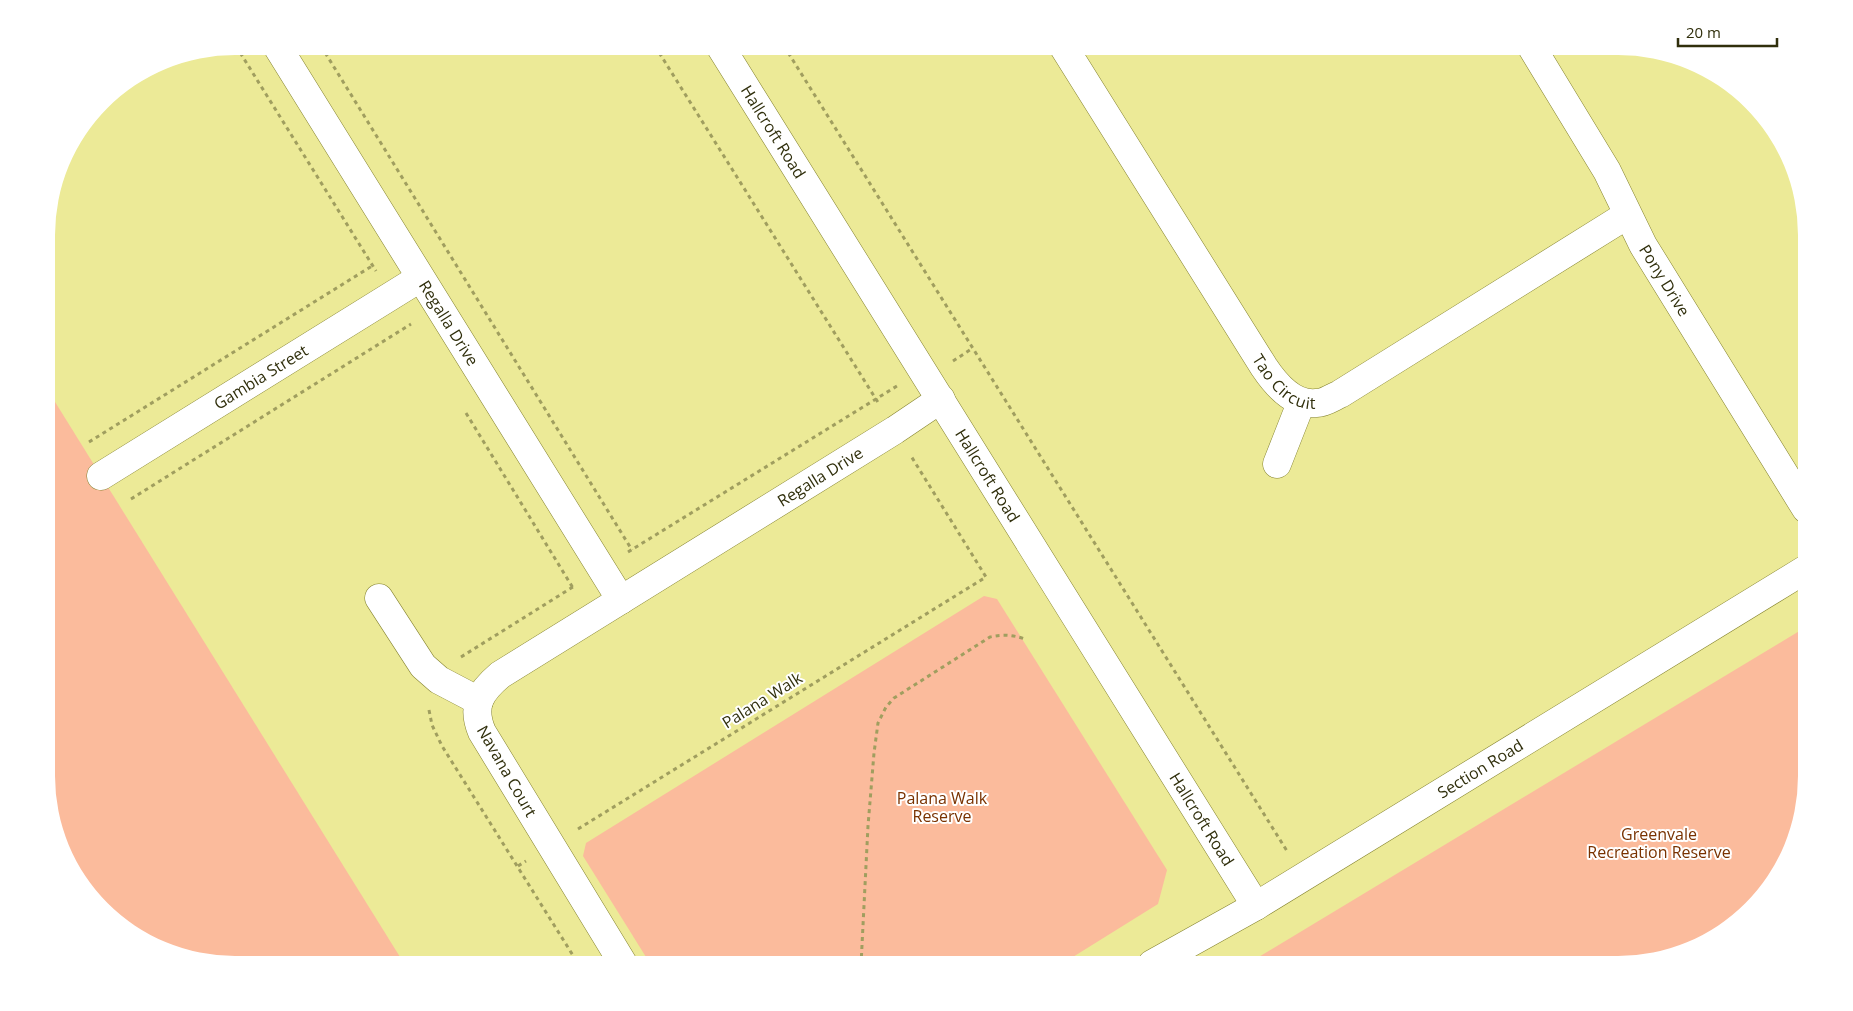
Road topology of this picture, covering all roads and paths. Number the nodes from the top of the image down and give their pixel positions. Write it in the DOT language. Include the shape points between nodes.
graph roads {
  1 [pos="283,55"];
  2 [pos="326,55"];
  3 [pos="661,55"];
  4 [pos="726,55"];
  5 [pos="790,55"];
  6 [pos="1069,55"];
  7 [pos="1536,55"];
  8 [pos="1627,215"];
  9 [pos="372,266"];
  10 [pos="420,278"];
  11 [pos="410,324"];
  12 [pos="941,399"];
  13 [pos="876,400"];
  14 [pos="1301,402"];
  15 [pos="895,430"];
  16 [pos="90,442"];
  17 [pos="1277,464"];
  18 [pos="101,476"];
  19 [pos="1798,496"];
  20 [pos="131,499"];
  21 [pos="632,550"];
  22 [pos="601,569"];
  23 [pos="1798,574"];
  24 [pos="379,598"];
  25 [pos="620,600"];
  26 [pos="1025,639"];
  27 [pos="439,680"];
  28 [pos="479,701"];
  29 [pos="552,846"];
  30 [pos="1304,877"];
  31 [pos="1256,906"];
  32 [pos="573,956"];
  33 [pos="619,956"];
  34 [pos="861,956"];
  35 [pos="1166,956"];
  1 -- 10 [label="street, Regalla Drive"];
  2 -- 21 [label="path"];
  3 -- 13 [label="path"];
  4 -- 12 [label="street, Hallcroft Road"];
  5 -- 30 [label="path"];
  6 -- 14 [label="street, Tao Circuit" via="1264,367 1284,391"];
  7 -- 8 [label="street, Pony Drive" via="1607,171"];
  8 -- 14 [label="street, Tao Circuit" via="1340,394 1318,404"];
  8 -- 19 [label="street, Pony Drive"];
  9 -- 16 [label="path"];
  10 -- 18 [label="street, Gambia Street"];
  10 -- 22 [label="street, Regalla Drive"];
  11 -- 20 [label="path"];
  12 -- 15 [label="street, Regalla Drive"];
  12 -- 31 [label="street, Hallcroft Road"];
  13 -- 15 [label="path"];
  13 -- 21 [label="path"];
  14 -- 17 [label="street"];
  15 -- 25 [label="street, Regalla Drive"];
  15 -- 29 [label="path, Palana Walk" via="986,577"];
  21 -- 22 [label="path"];
  22 -- 25 [label="street, Regalla Drive"];
  22 -- 27 [label="path" via="450,665"];
  23 -- 30 [label="street, Section Road"];
  24 -- 27 [label="street, Navana Court" via="423,666"];
  25 -- 28 [label="street, Regalla Drive" via="500,675 486,687"];
  26 -- 34 [label="path" via="1014,635 990,637 894,698 886,707 878,723 874,753"];
  27 -- 28 [label="street, Navana Court"];
  27 -- 32 [label="path" via="431,695 429,712 432,726"];
  28 -- 29 [label="street, Navana Court" via="478,722 482,732"];
  29 -- 33 [label="street, Navana Court"];
  30 -- 31 [label="street, Section Road"];
  31 -- 35 [label="street, Section Road"];
}
